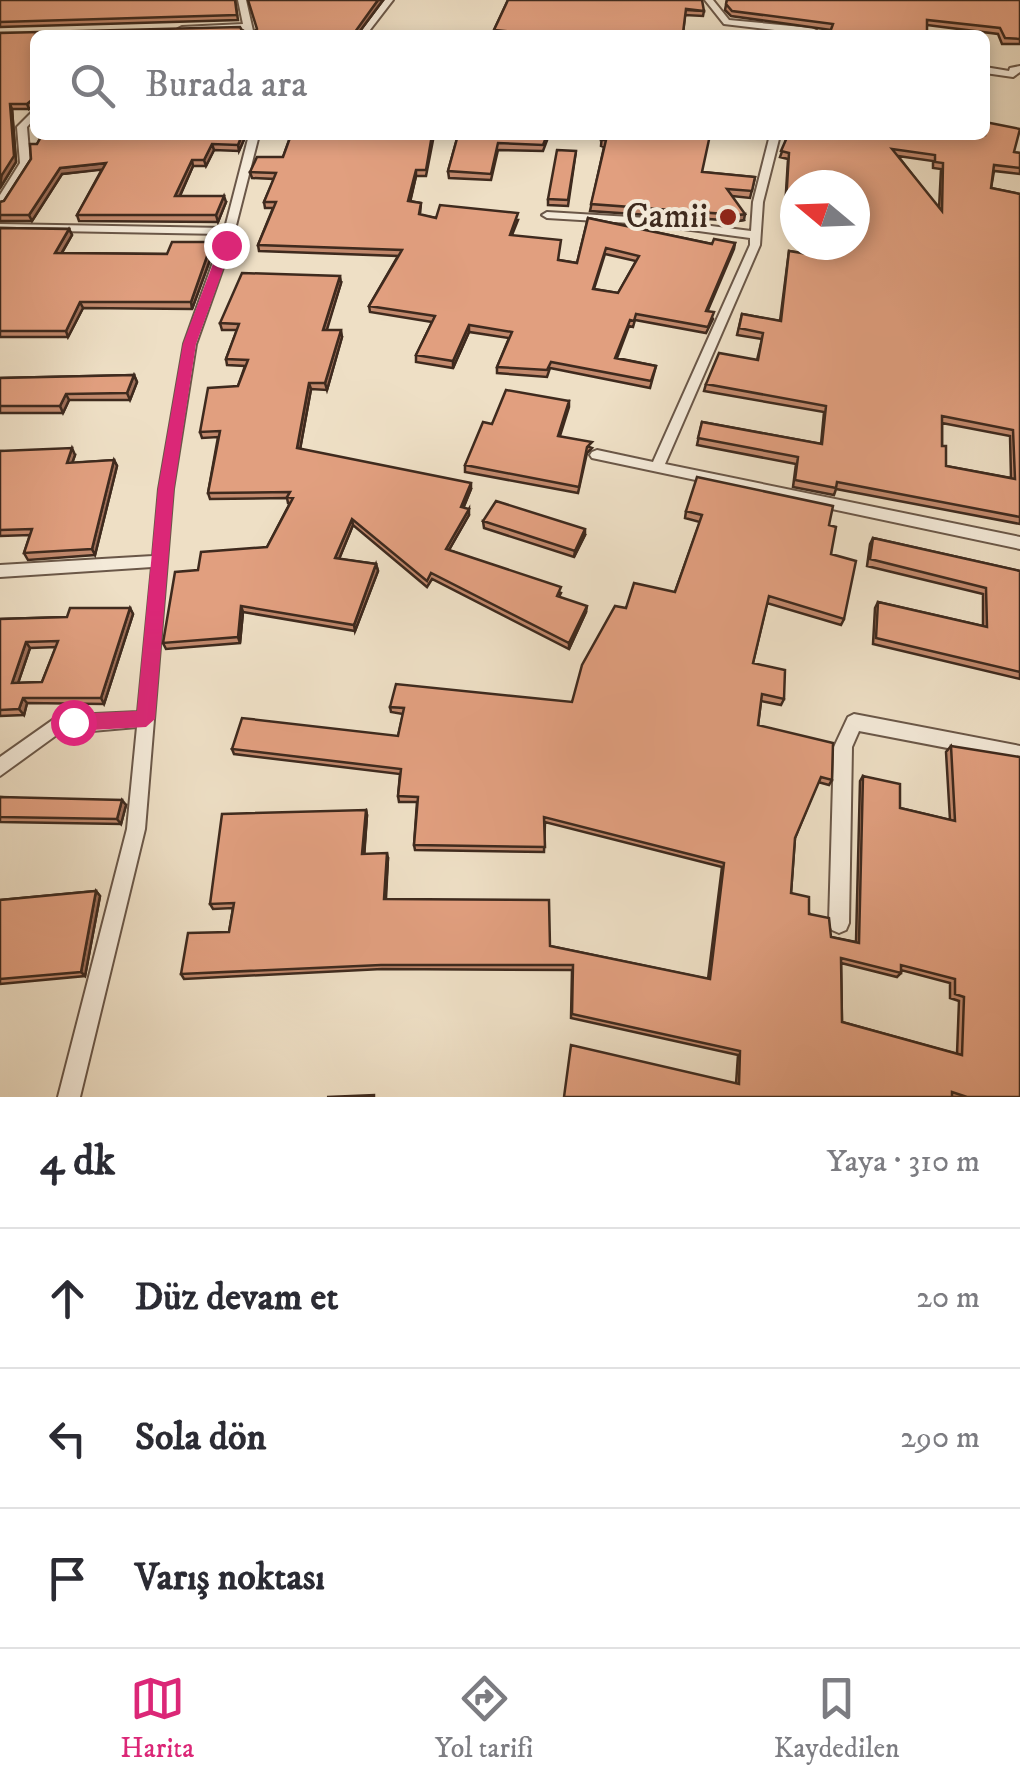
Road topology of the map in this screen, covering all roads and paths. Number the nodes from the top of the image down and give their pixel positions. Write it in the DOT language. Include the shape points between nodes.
graph roads {
  1 [pos="242,0"];
  2 [pos="389,0"];
  3 [pos="710,0"];
  4 [pos="176,30"];
  5 [pos="249,30"];
  6 [pos="366,30"];
  7 [pos="812,30"];
  8 [pos="990,70"];
  9 [pos="1016,71"];
  10 [pos="1020,88"];
  11 [pos="30,118"];
  12 [pos="253,140"];
  13 [pos="773,140"];
  14 [pos="0,203"];
  15 [pos="548,216"];
  16 [pos="0,227"];
  17 [pos="229,231"];
  18 [pos="755,235"];
  19 [pos="597,455"];
  20 [pos="658,466"];
  21 [pos="1020,543"];
  22 [pos="161,562"];
  23 [pos="0,571"];
  24 [pos="146,719"];
  25 [pos="1020,754"];
  26 [pos="0,768"];
  27 [pos="838,923"];
  28 [pos="69,1097"];
  1 -- 5 [label="street"];
  2 -- 6 [label="street"];
  3 -- 7 [label="street" via="727,22"];
  4 -- 5 [label="street"];
  8 -- 9 [label="street"];
  9 -- 10 [label="street"];
  11 -- 14 [label="street" via="22,127 24,163"];
  12 -- 17 [label="street"];
  13 -- 18 [label="street"];
  15 -- 18 [label="street"];
  16 -- 17 [label="street"];
  17 -- 22 [label="street" via="190,344"];
  18 -- 20 [label="street"];
  19 -- 20 [label="street"];
  20 -- 21 [label="street"];
  22 -- 23 [label="street"];
  22 -- 24 [label="street"];
  24 -- 26 [label="street" via="54,728"];
  24 -- 28 [label="street" via="136,829"];
  25 -- 27 [label="street" via="854,722 843,747"];
}
